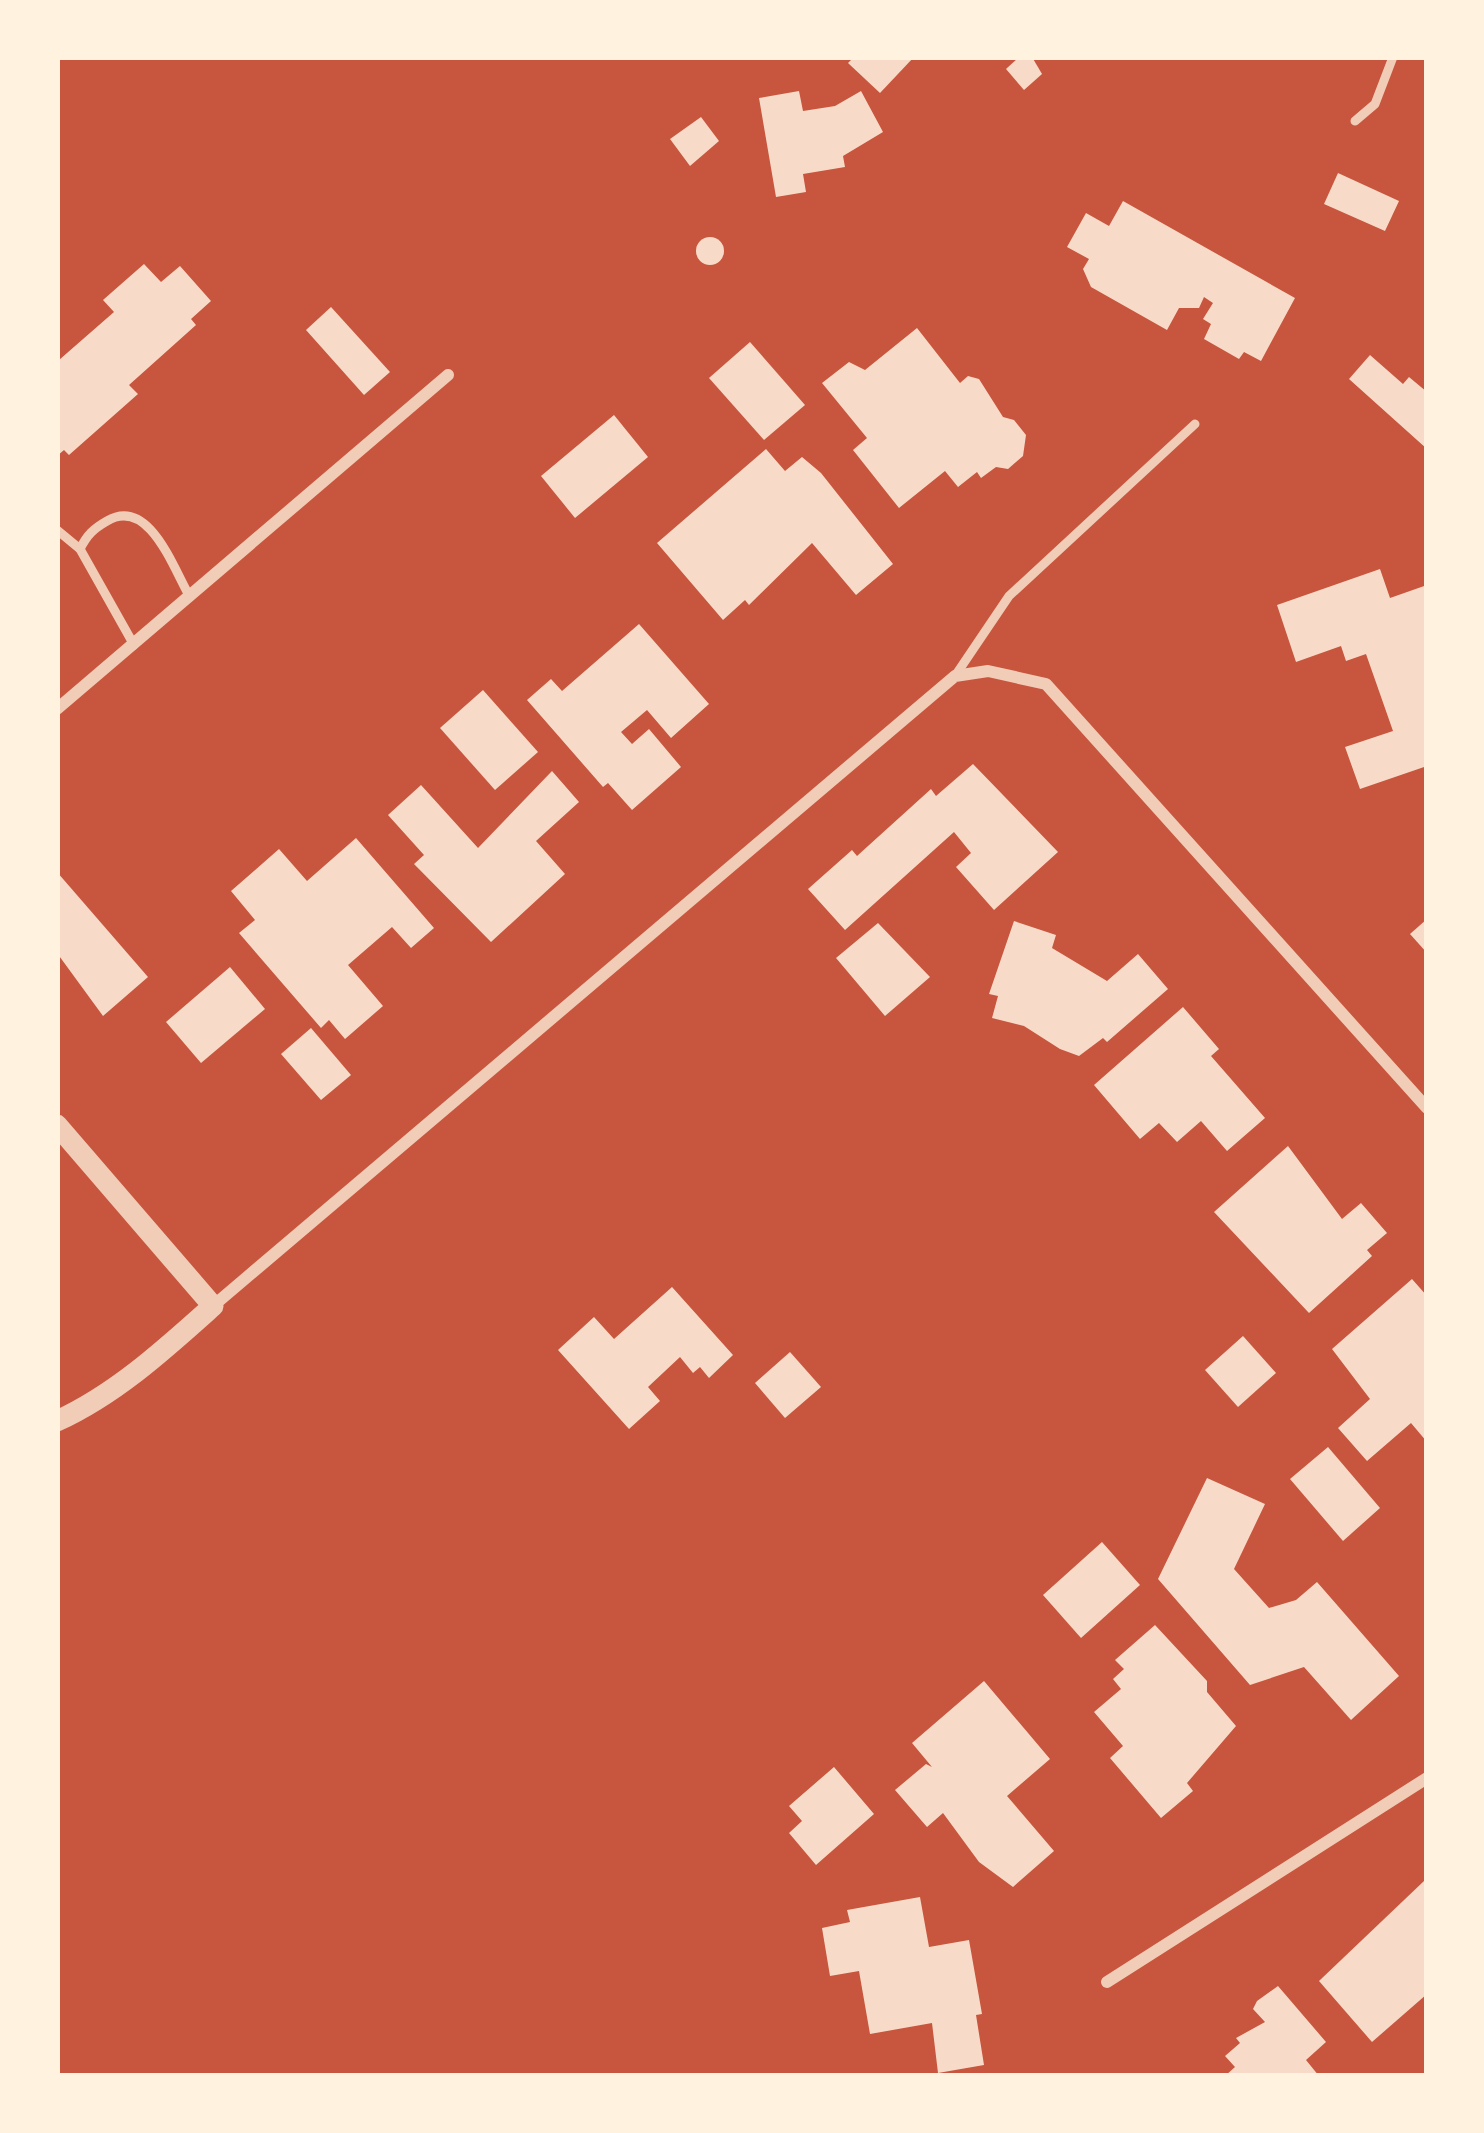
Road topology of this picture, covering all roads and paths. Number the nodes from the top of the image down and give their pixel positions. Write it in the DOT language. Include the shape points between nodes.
graph roads {
  1 [pos="1394,57"];
  2 [pos="1355,122"];
  3 [pos="448,375"];
  4 [pos="1196,424"];
  5 [pos="57,530"];
  6 [pos="80,549"];
  7 [pos="190,597"];
  8 [pos="134,645"];
  9 [pos="955,676"];
  10 [pos="57,709"];
  11 [pos="1427,1108"];
  12 [pos="57,1125"];
  13 [pos="213,1306"];
  14 [pos="57,1421"];
  15 [pos="1427,1778"];
  16 [pos="1107,1982"];
  1 -- 2 [label="lane" via="1375,104"];
  3 -- 7 [label="street"];
  4 -- 9 [label="lane" via="1009,596"];
  5 -- 6 [label="lane"];
  6 -- 7 [label="lane" via="104,522 134,515"];
  6 -- 8 [label="lane"];
  7 -- 8 [label="street"];
  8 -- 10 [label="street"];
  9 -- 11 [label="street" via="988,671 1046,684"];
  9 -- 13 [label="street"];
  12 -- 13 [label="street"];
  13 -- 14 [label="street" via="144,1366"];
  15 -- 16 [label="street"];
}
